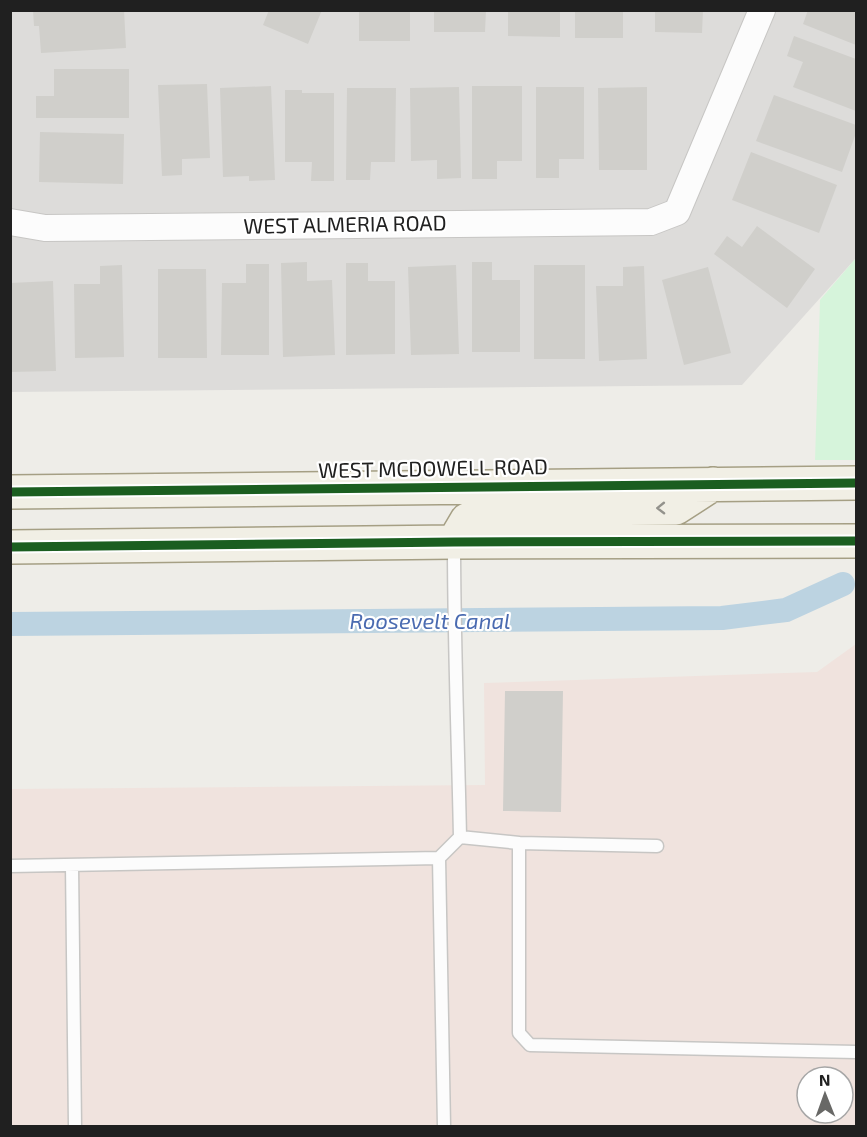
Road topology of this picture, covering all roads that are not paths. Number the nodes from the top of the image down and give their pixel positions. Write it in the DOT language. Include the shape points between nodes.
graph roads {
  1 [pos="762,10"];
  2 [pos="10,222"];
  3 [pos="856,483"];
  4 [pos="712,484"];
  5 [pos="10,492"];
  6 [pos="856,541"];
  7 [pos="453,542"];
  8 [pos="10,547"];
  9 [pos="460,837"];
  10 [pos="519,843"];
  11 [pos="657,846"];
  12 [pos="439,858"];
  13 [pos="72,865"];
  14 [pos="10,866"];
  15 [pos="856,1052"];
  16 [pos="75,1126"];
  17 [pos="444,1126"];
  1 -- 2 [label="street, WEST ALMERIA ROAD" via="677,212 651,222 45,228"];
  3 -- 4 [label="main road, WEST MCDOWELL ROAD"];
  4 -- 5 [label="main road, WEST MCDOWELL ROAD"];
  4 -- 7 [label="main road, one-way" via="676,508 490,510 467,520"];
  6 -- 7 [label="main road"];
  7 -- 8 [label="main road"];
  7 -- 9 [label="lane"];
  9 -- 10 [label="lane"];
  9 -- 12 [label="lane"];
  10 -- 11 [label="lane"];
  10 -- 15 [label="lane" via="519,1033 530,1046"];
  12 -- 13 [label="lane"];
  12 -- 17 [label="lane"];
  13 -- 14 [label="lane"];
  13 -- 16 [label="lane"];
}
